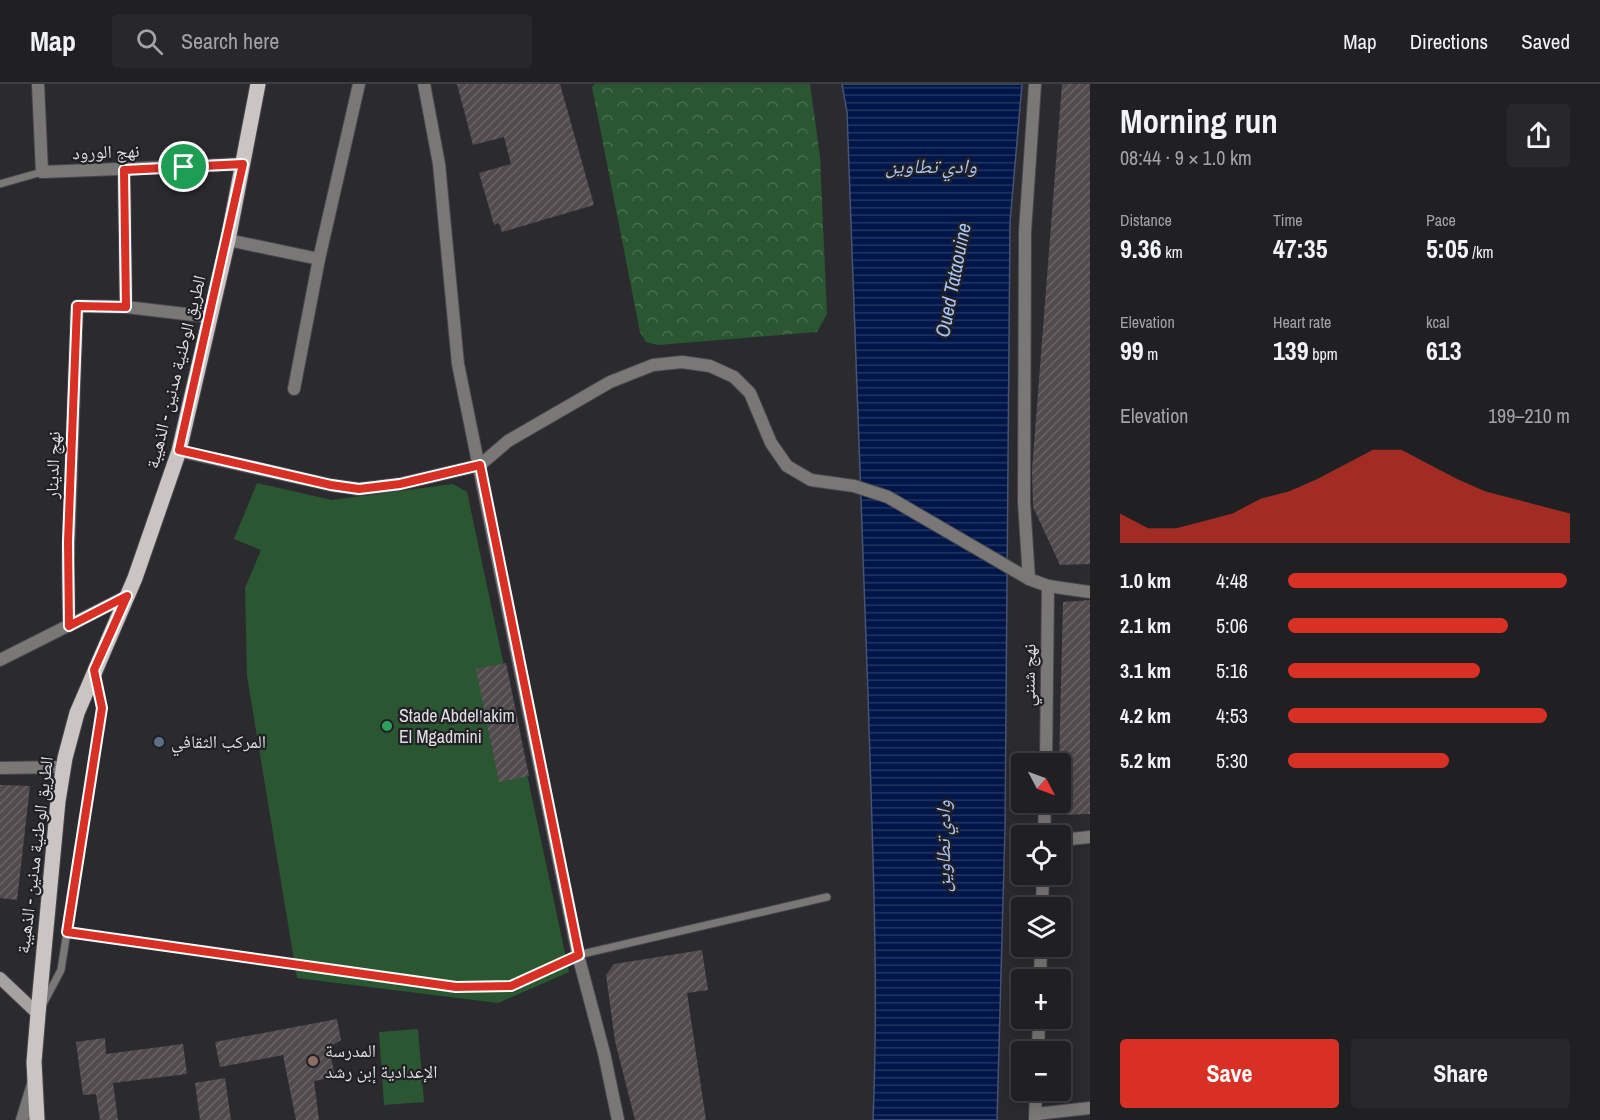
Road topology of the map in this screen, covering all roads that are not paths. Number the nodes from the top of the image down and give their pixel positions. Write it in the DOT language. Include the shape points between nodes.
graph roads {
  1 [pos="38,84"];
  2 [pos="258,84"];
  3 [pos="359,84"];
  4 [pos="424,84"];
  5 [pos="1035,84"];
  6 [pos="243,164"];
  7 [pos="124,170"];
  8 [pos="42,172"];
  9 [pos="0,184"];
  10 [pos="228,240"];
  11 [pos="319,259"];
  12 [pos="126,307"];
  13 [pos="211,317"];
  14 [pos="294,389"];
  15 [pos="179,450"];
  16 [pos="480,465"];
  17 [pos="1029,579"];
  18 [pos="1048,586"];
  19 [pos="1090,592"];
  20 [pos="127,596"];
  21 [pos="69,626"];
  22 [pos="0,660"];
  23 [pos="94,670"];
  24 [pos="1046,753"];
  25 [pos="64,767"];
  26 [pos="0,768"];
  27 [pos="1090,837"];
  28 [pos="1071,839"];
  29 [pos="827,897"];
  30 [pos="67,932"];
  31 [pos="579,955"];
  32 [pos="0,978"];
  33 [pos="38,1014"];
  34 [pos="35,1078"];
  35 [pos="1036,1101"];
  36 [pos="1090,1108"];
  37 [pos="1035,1117"];
  38 [pos="22,1120"];
  39 [pos="37,1120"];
  40 [pos="618,1120"];
  1 -- 8 [label="street"];
  2 -- 6 [label="main road, الطريق الوطنية مدنين - الذهيبة"];
  3 -- 11 [label="street"];
  4 -- 16 [label="street" via="439,164 458,363"];
  5 -- 17 [label="street" via="1025,232 1024,502"];
  6 -- 7 [label="street, نهج الورود"];
  6 -- 10 [label="main road, الطريق الوطنية مدنين - الذهيبة"];
  7 -- 8 [label="street, نهج الورود"];
  7 -- 12 [label="street"];
  8 -- 9 [label="lane"];
  10 -- 11 [label="street"];
  10 -- 13 [label="main road, الطريق الوطنية مدنين - الذهيبة"];
  11 -- 14 [label="street"];
  12 -- 13 [label="street"];
  12 -- 21 [label="street, نهج الدينار" via="77,306"];
  13 -- 15 [label="main road, الطريق الوطنية مدنين - الذهيبة"];
  15 -- 16 [label="street" via="359,489 400,484"];
  15 -- 20 [label="main road, الطريق الوطنية مدنين - الذهيبة"];
  16 -- 17 [label="street" via="508,441 610,381 653,365 682,362 710,366 734,377 750,393 771,443 787,466 811,480 854,486 888,497"];
  16 -- 31 [label="street"];
  17 -- 18 [label="street"];
  18 -- 19 [label="street"];
  18 -- 24 [label="street, نهج شنني"];
  20 -- 21 [label="street"];
  20 -- 23 [label="main road, الطريق الوطنية مدنين - الذهيبة"];
  21 -- 22 [label="street"];
  23 -- 25 [label="main road, الطريق الوطنية مدنين - الذهيبة" via="77,713"];
  23 -- 30 [label="lane" via="102,708"];
  25 -- 26 [label="street"];
  25 -- 33 [label="main road, الطريق الوطنية مدنين - الذهيبة"];
  27 -- 28 [label="street"];
  29 -- 31 [label="lane"];
  30 -- 31 [label="lane" via="480,988 511,986"];
  30 -- 33 [label="lane" via="61,970"];
  31 -- 40 [label="street"];
  32 -- 33 [label="main road"];
  33 -- 34 [label="main road, الطريق الوطنية مدنين - الذهيبة"];
  34 -- 38 [label="street"];
  34 -- 39 [label="main road, الطريق الوطنية مدنين - الذهيبة"];
  35 -- 37 [label="street"];
  36 -- 37 [label="street"];
}
